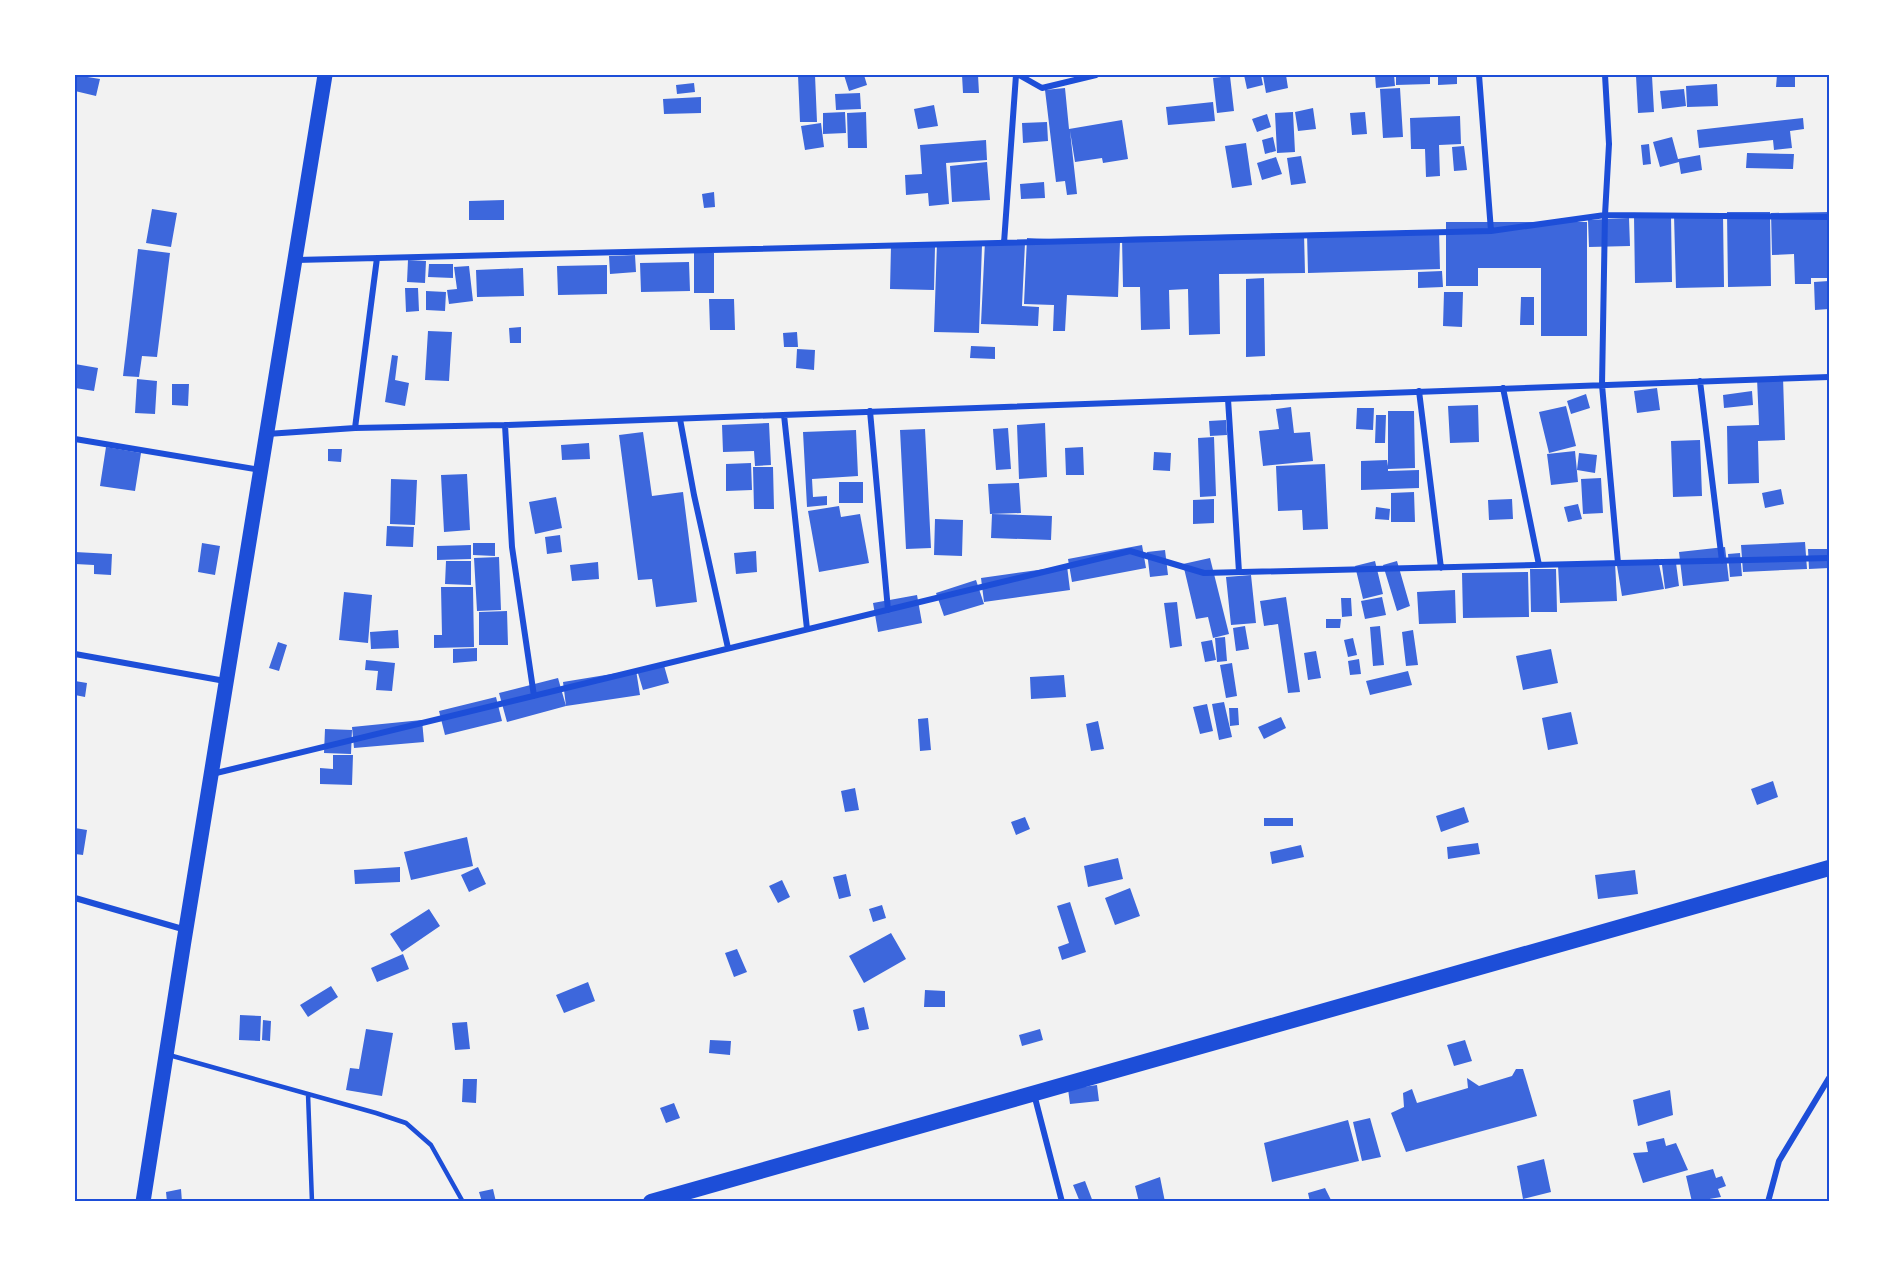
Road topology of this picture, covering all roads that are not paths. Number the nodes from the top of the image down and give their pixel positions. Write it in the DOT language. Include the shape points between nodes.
graph roads {
  1 [pos="325,75"];
  2 [pos="1017,75"];
  3 [pos="1096,75"];
  4 [pos="1479,75"];
  5 [pos="1605,75"];
  6 [pos="1605,215"];
  7 [pos="1829,217"];
  8 [pos="1491,231"];
  9 [pos="1004,243"];
  10 [pos="377,258"];
  11 [pos="295,260"];
  12 [pos="1829,377"];
  13 [pos="1700,381"];
  14 [pos="1602,385"];
  15 [pos="1503,388"];
  16 [pos="1419,392"];
  17 [pos="1228,399"];
  18 [pos="870,411"];
  19 [pos="784,414"];
  20 [pos="680,418"];
  21 [pos="505,425"];
  22 [pos="355,428"];
  23 [pos="267,434"];
  24 [pos="75,439"];
  25 [pos="262,470"];
  26 [pos="1829,558"];
  27 [pos="1722,561"];
  28 [pos="1618,563"];
  29 [pos="1539,565"];
  30 [pos="1441,568"];
  31 [pos="1239,572"];
  32 [pos="888,609"];
  33 [pos="807,629"];
  34 [pos="728,648"];
  35 [pos="75,654"];
  36 [pos="225,681"];
  37 [pos="534,696"];
  38 [pos="212,774"];
  39 [pos="1829,868"];
  40 [pos="75,898"];
  41 [pos="186,930"];
  42 [pos="166,1054"];
  43 [pos="1829,1078"];
  44 [pos="308,1094"];
  45 [pos="1034,1094"];
  46 [pos="143,1202"];
  47 [pos="312,1202"];
  48 [pos="463,1202"];
  49 [pos="651,1202"];
  50 [pos="1062,1202"];
  51 [pos="1768,1202"];
  1 -- 11 [label="main road"];
  2 -- 3 [label="street" via="1042,88"];
  2 -- 9 [label="street"];
  4 -- 8 [label="street"];
  5 -- 6 [label="street" via="1609,144"];
  6 -- 7 [label="street"];
  6 -- 8 [label="street"];
  6 -- 14 [label="street"];
  8 -- 9 [label="street"];
  9 -- 10 [label="street"];
  10 -- 11 [label="street"];
  10 -- 22 [label="street"];
  11 -- 23 [label="main road"];
  12 -- 13 [label="street"];
  13 -- 14 [label="street"];
  13 -- 27 [label="street"];
  14 -- 15 [label="street"];
  14 -- 28 [label="street"];
  15 -- 16 [label="street"];
  15 -- 29 [label="street"];
  16 -- 17 [label="street"];
  16 -- 30 [label="street"];
  17 -- 18 [label="street"];
  17 -- 31 [label="street"];
  18 -- 19 [label="street"];
  18 -- 32 [label="street"];
  19 -- 20 [label="street"];
  19 -- 33 [label="street"];
  20 -- 21 [label="street"];
  20 -- 34 [label="street"];
  21 -- 22 [label="street"];
  21 -- 37 [label="street" via="512,547"];
  22 -- 23 [label="street"];
  23 -- 25 [label="main road"];
  24 -- 25 [label="street"];
  25 -- 36 [label="main road"];
  26 -- 27 [label="street"];
  27 -- 28 [label="street"];
  28 -- 29 [label="street"];
  29 -- 30 [label="street"];
  30 -- 31 [label="street"];
  31 -- 32 [label="street" via="1204,573 1130,551"];
  32 -- 33 [label="street"];
  33 -- 34 [label="street"];
  34 -- 37 [label="street"];
  35 -- 36 [label="street"];
  36 -- 38 [label="main road"];
  37 -- 38 [label="street"];
  38 -- 41 [label="main road"];
  39 -- 45 [label="highway"];
  40 -- 41 [label="street"];
  41 -- 42 [label="main road"];
  42 -- 44 [label="lane"];
  42 -- 46 [label="main road"];
  43 -- 51 [label="street" via="1779,1161"];
  44 -- 47 [label="lane"];
  44 -- 48 [label="lane" via="406,1123 431,1145"];
  45 -- 49 [label="highway"];
  45 -- 50 [label="street"];
}
